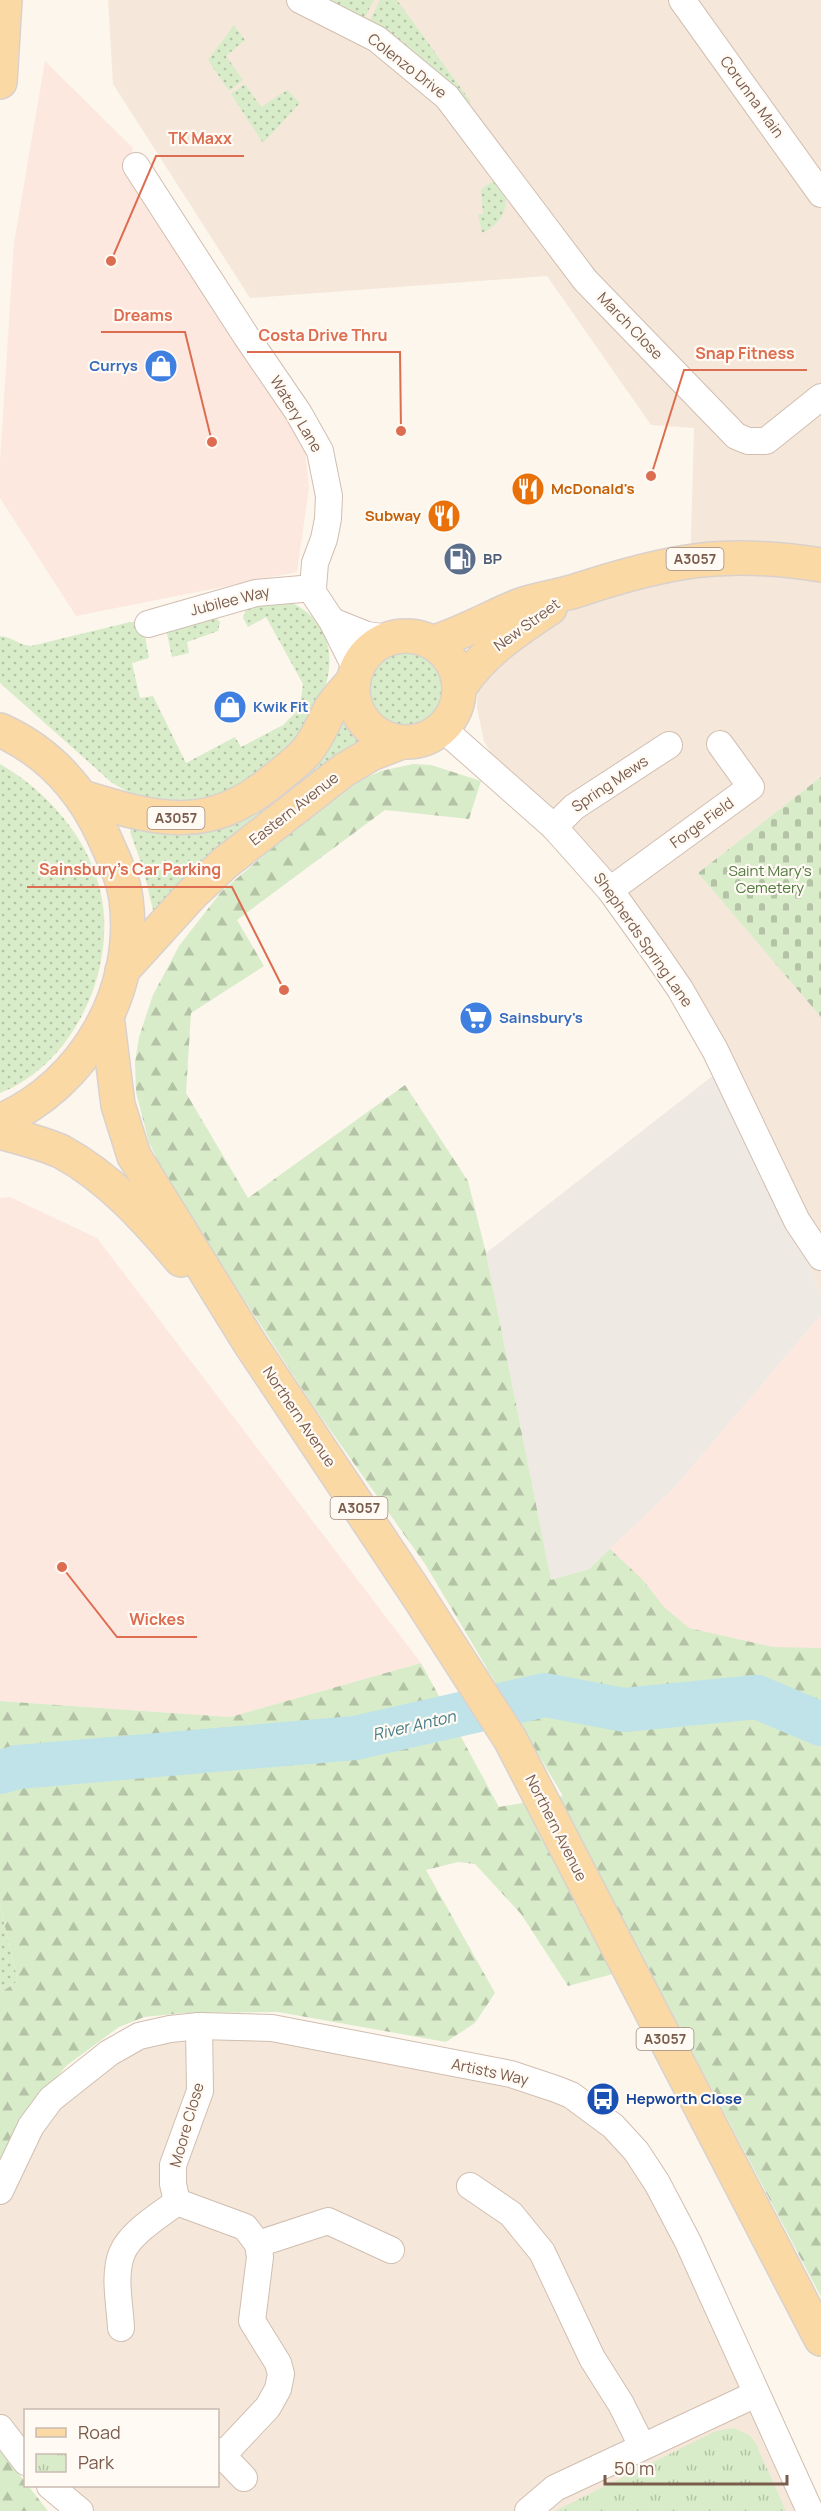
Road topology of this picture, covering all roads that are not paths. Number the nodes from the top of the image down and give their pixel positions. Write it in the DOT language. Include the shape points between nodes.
graph roads {
  1 [pos="5,0"];
  2 [pos="300,0"];
  3 [pos="682,0"];
  4 [pos="0,82"];
  5 [pos="136,166"];
  6 [pos="821,194"];
  7 [pos="537,214"];
  8 [pos="821,397"];
  9 [pos="821,565"];
  10 [pos="313,588"];
  11 [pos="573,592"];
  12 [pos="332,621"];
  13 [pos="148,624"];
  14 [pos="389,638"];
  15 [pos="434,642"];
  16 [pos="355,674"];
  17 [pos="460,687"];
  18 [pos="442,728"];
  19 [pos="4,729"];
  20 [pos="402,742"];
  21 [pos="720,744"];
  22 [pos="669,745"];
  23 [pos="82,797"];
  24 [pos="554,826"];
  25 [pos="610,890"];
  26 [pos="122,971"];
  27 [pos="107,1016"];
  28 [pos="0,1121"];
  29 [pos="0,1132"];
  30 [pos="821,1257"];
  31 [pos="249,1342"];
  32 [pos="199,2026"];
  33 [pos="470,2186"];
  34 [pos="0,2191"];
  35 [pos="177,2202"];
  36 [pos="258,2244"];
  37 [pos="391,2250"];
  38 [pos="122,2328"];
  39 [pos="821,2339"];
  40 [pos="756,2394"];
  41 [pos="0,2428"];
  42 [pos="642,2446"];
  43 [pos="220,2454"];
  44 [pos="24,2459"];
  45 [pos="244,2478"];
  46 [pos="51,2487"];
  47 [pos="80,2511"];
  48 [pos="528,2511"];
  49 [pos="810,2511"];
  1 -- 4 [label="main road"];
  2 -- 7 [label="street, Colenzo Drive" via="377,39 447,97"];
  3 -- 6 [label="street, Corunna Main"];
  5 -- 10 [label="street, Watery Lane" via="320,451 329,496 328,519 315,563"];
  7 -- 8 [label="street, March Close" via="585,280 736,436 766,441"];
  9 -- 11 [label="main road, New Street / A3057" via="754,557 690,560 643,569"];
  10 -- 12 [label="street"];
  10 -- 13 [label="street, Jubilee Way" via="256,593"];
  11 -- 15 [label="main road, New Street / A3057" via="520,605"];
  11 -- 17 [label="main road, New Street / A3057" via="500,642"];
  12 -- 14 [label="street" via="367,635"];
  12 -- 16 [label="street"];
  14 -- 15 [label="main road" via="414,635"];
  14 -- 16 [label="main road, A3057" via="364,656"];
  15 -- 17 [label="main road" via="453,661"];
  16 -- 20 [label="main road" via="353,694 364,722 388,739"];
  16 -- 23 [label="main road, A3057" via="306,752 265,788 226,810 193,818 153,816"];
  17 -- 18 [label="main road, New Street / A3057" via="452,717"];
  18 -- 20 [label="main road, A3057" via="424,739"];
  18 -- 24 [label="street, Shepherds Spring Lane"];
  19 -- 23 [label="main road, A3057" via="49,760"];
  20 -- 26 [label="main road, Eastern Avenue / A3057" via="344,770 226,862"];
  21 -- 25 [label="street, Forge Field" via="751,787"];
  22 -- 24 [label="street, Spring Mews" via="574,807"];
  23 -- 26 [label="main road, A3057" via="109,847 125,897 127,942"];
  24 -- 25 [label="street, Shepherds Spring Lane"];
  25 -- 30 [label="street, Shepherds Spring Lane" via="680,989 710,1040 797,1221"];
  26 -- 27 [label="main road, A3057"];
  27 -- 28 [label="main road, A3057" via="80,1062 55,1088"];
  27 -- 31 [label="main road, Northern Avenue / A3057" via="118,1105 134,1156"];
  29 -- 31 [label="main road, Northern Avenue / A3057" via="60,1151 119,1193"];
  31 -- 39 [label="main road, Northern Avenue / A3057" via="510,1739"];
  32 -- 34 [label="street, Artists Way" via="140,2036 78,2076 51,2099 31,2126"];
  32 -- 35 [label="street, Moore Close" via="200,2091 173,2165"];
  32 -- 40 [label="street, Artists Way" via="272,2028 511,2074 571,2095 613,2126 657,2183 688,2242"];
  33 -- 42 [label="street" via="511,2214 542,2252 592,2358"];
  35 -- 36 [label="street" via="245,2227"];
  35 -- 38 [label="street" via="134,2236 122,2251 118,2265"];
  36 -- 37 [label="street" via="328,2221"];
  36 -- 43 [label="street" via="252,2321 281,2374 268,2407"];
  40 -- 42 [label="street"];
  40 -- 49 [label="street, Artists Way"];
  41 -- 44 [label="street"];
  42 -- 48 [label="street" via="555,2488"];
  43 -- 45 [label="street"];
  46 -- 47 [label="street"];
}
